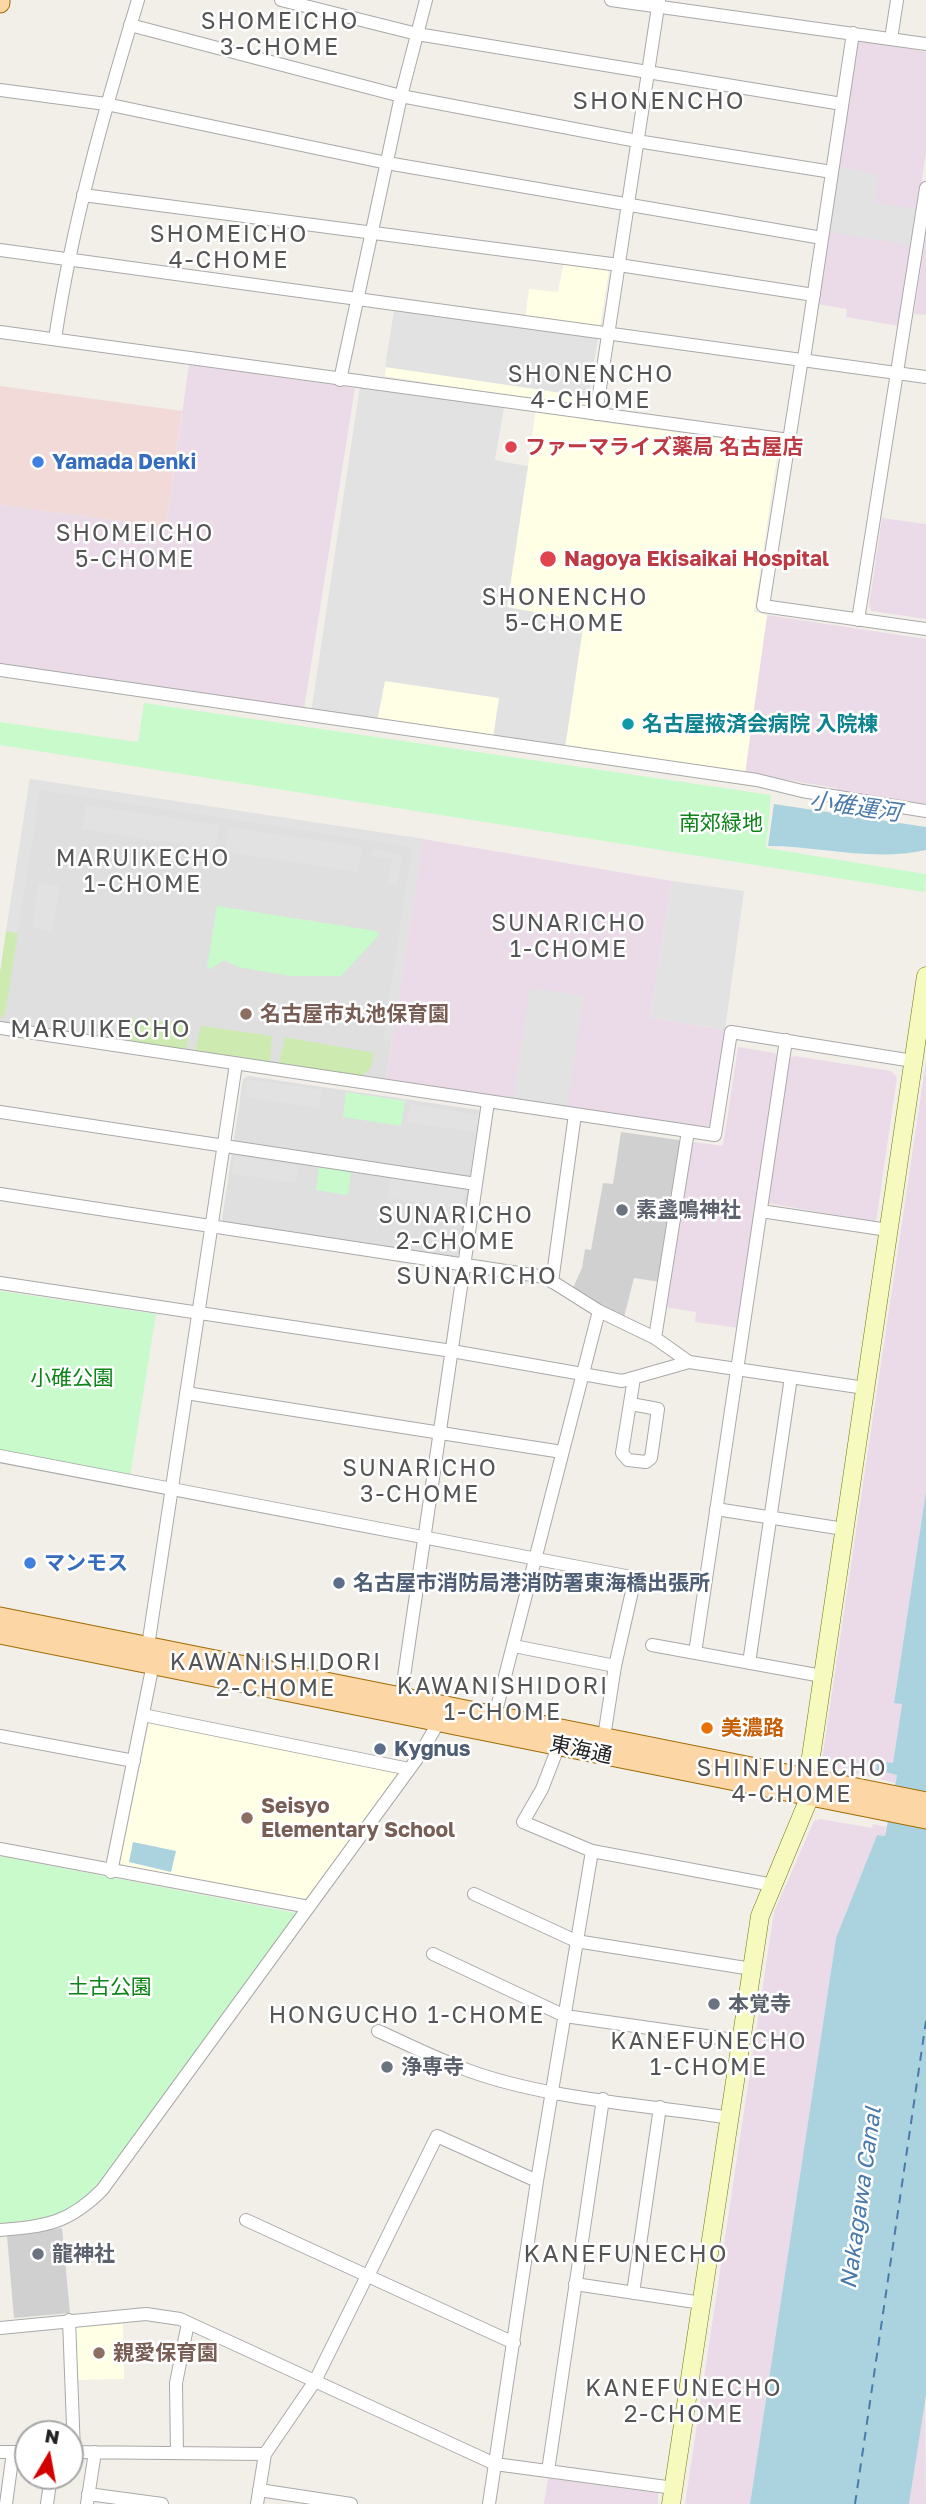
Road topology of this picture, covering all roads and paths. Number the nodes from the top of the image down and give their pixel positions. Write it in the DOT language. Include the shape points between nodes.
graph roads {
  1 [pos="138,0"];
  2 [pos="281,0"];
  3 [pos="426,0"];
  4 [pos="611,0"];
  5 [pos="897,0"];
  6 [pos="658,3"];
  7 [pos="130,25"];
  8 [pos="853,33"];
  9 [pos="417,34"];
  10 [pos="891,39"];
  11 [pos="926,44"];
  12 [pos="648,73"];
  13 [pos="0,90"];
  14 [pos="401,96"];
  15 [pos="107,104"];
  16 [pos="842,104"];
  17 [pos="637,141"];
  18 [pos="387,163"];
  19 [pos="832,172"];
  20 [pos="926,188"];
  21 [pos="83,195"];
  22 [pos="627,207"];
  23 [pos="373,232"];
  24 [pos="822,238"];
  25 [pos="0,250"];
  26 [pos="67,259"];
  27 [pos="619,265"];
  28 [pos="814,295"];
  29 [pos="358,299"];
  30 [pos="0,332"];
  31 [pos="608,332"];
  32 [pos="55,340"];
  33 [pos="803,358"];
  34 [pos="898,373"];
  35 [pos="926,377"];
  36 [pos="340,380"];
  37 [pos="596,414"];
  38 [pos="789,440"];
  39 [pos="858,620"];
  40 [pos="926,629"];
  41 [pos="0,670"];
  42 [pos="926,811"];
  43 [pos="926,976"];
  44 [pos="0,1028"];
  45 [pos="786,1040"];
  46 [pos="913,1060"];
  47 [pos="236,1064"];
  48 [pos="488,1102"];
  49 [pos="0,1112"];
  50 [pos="575,1114"];
  51 [pos="688,1131"];
  52 [pos="223,1145"];
  53 [pos="476,1184"];
  54 [pos="0,1194"];
  55 [pos="761,1211"];
  56 [pos="211,1226"];
  57 [pos="888,1230"];
  58 [pos="465,1263"];
  59 [pos="552,1282"];
  60 [pos="0,1283"];
  61 [pos="599,1311"];
  62 [pos="198,1312"];
  63 [pos="655,1338"];
  64 [pos="452,1351"];
  65 [pos="689,1362"];
  66 [pos="738,1370"];
  67 [pos="582,1374"];
  68 [pos="791,1377"];
  69 [pos="634,1378"];
  70 [pos="865,1388"];
  71 [pos="186,1393"];
  72 [pos="631,1404"];
  73 [pos="441,1432"];
  74 [pos="562,1451"];
  75 [pos="0,1456"];
  76 [pos="171,1489"];
  77 [pos="716,1509"];
  78 [pos="770,1517"];
  79 [pos="844,1529"];
  80 [pos="424,1537"];
  81 [pos="535,1558"];
  82 [pos="635,1578"];
  83 [pos="657,1582"];
  84 [pos="0,1617"];
  85 [pos="0,1634"];
  86 [pos="652,1645"];
  87 [pos="514,1646"];
  88 [pos="695,1653"];
  89 [pos="150,1655"];
  90 [pos="749,1663"];
  91 [pos="615,1665"];
  92 [pos="822,1676"];
  93 [pos="400,1705"];
  94 [pos="444,1714"];
  95 [pos="143,1715"];
  96 [pos="495,1715"];
  97 [pos="0,1736"];
  98 [pos="604,1737"];
  99 [pos="559,1745"];
  100 [pos="134,1761"];
  101 [pos="409,1769"];
  102 [pos="809,1787"];
  103 [pos="875,1800"];
  104 [pos="926,1802"];
  105 [pos="926,1819"];
  106 [pos="0,1849"];
  107 [pos="592,1852"];
  108 [pos="111,1872"];
  109 [pos="773,1885"];
  110 [pos="474,1894"];
  111 [pos="309,1907"];
  112 [pos="576,1941"];
  113 [pos="433,1954"];
  114 [pos="752,1969"];
  115 [pos="565,2016"];
  116 [pos="378,2031"];
  117 [pos="741,2042"];
  118 [pos="551,2091"];
  119 [pos="603,2099"];
  120 [pos="660,2107"];
  121 [pos="730,2118"];
  122 [pos="537,2181"];
  123 [pos="246,2220"];
  124 [pos="0,2230"];
  125 [pos="368,2276"];
  126 [pos="575,2284"];
  127 [pos="633,2293"];
  128 [pos="702,2303"];
  129 [pos="69,2320"];
  130 [pos="188,2323"];
  131 [pos="0,2328"];
  132 [pos="514,2343"];
  133 [pos="316,2381"];
  134 [pos="71,2420"];
  135 [pos="7,2452"];
  136 [pos="84,2452"];
  137 [pos="95,2452"];
  138 [pos="177,2453"];
  139 [pos="265,2454"];
  140 [pos="495,2464"];
  141 [pos="548,2471"];
  142 [pos="259,2490"];
  143 [pos="673,2496"];
  144 [pos="88,2499"];
  145 [pos="129,2502"];
  146 [pos="6,2504"];
  147 [pos="162,2504"];
  148 [pos="257,2504"];
  149 [pos="351,2504"];
  150 [pos="489,2504"];
  1 -- 7 [label="street"];
  2 -- 9 [label="street"];
  3 -- 9 [label="street"];
  4 -- 6 [label="street"];
  5 -- 10 [label="street"];
  6 -- 8 [label="street"];
  6 -- 12 [label="street"];
  7 -- 14 [label="street"];
  7 -- 15 [label="street"];
  8 -- 10 [label="street"];
  8 -- 16 [label="street"];
  9 -- 12 [label="street"];
  9 -- 14 [label="street"];
  10 -- 11 [label="street"];
  12 -- 16 [label="street"];
  12 -- 17 [label="street"];
  13 -- 15 [label="street"];
  14 -- 17 [label="street"];
  14 -- 18 [label="street"];
  15 -- 18 [label="street"];
  15 -- 21 [label="street"];
  16 -- 19 [label="street"];
  17 -- 19 [label="street"];
  17 -- 22 [label="street"];
  18 -- 22 [label="street"];
  18 -- 23 [label="street"];
  19 -- 24 [label="street"];
  20 -- 34 [label="street"];
  21 -- 23 [label="street"];
  21 -- 26 [label="street"];
  22 -- 24 [label="street"];
  22 -- 27 [label="street"];
  23 -- 27 [label="street"];
  23 -- 29 [label="street"];
  24 -- 28 [label="street"];
  25 -- 26 [label="street"];
  26 -- 29 [label="street"];
  26 -- 32 [label="street"];
  27 -- 28 [label="street"];
  27 -- 31 [label="street"];
  28 -- 33 [label="street"];
  29 -- 31 [label="street"];
  29 -- 36 [label="street"];
  30 -- 32 [label="street"];
  31 -- 33 [label="street"];
  31 -- 37 [label="street"];
  32 -- 36 [label="street"];
  33 -- 34 [label="street"];
  33 -- 38 [label="street"];
  34 -- 35 [label="street"];
  34 -- 39 [label="street"];
  36 -- 37 [label="street"];
  37 -- 38 [label="street"];
  38 -- 39 [label="street" via="763,606"];
  39 -- 40 [label="street"];
  41 -- 42 [label="street" via="743,778"];
  43 -- 46 [label="street"];
  44 -- 47 [label="street"];
  45 -- 46 [label="street"];
  45 -- 51 [label="street" via="731,1032 715,1135"];
  45 -- 55 [label="street"];
  46 -- 57 [label="street"];
  47 -- 48 [label="street"];
  47 -- 52 [label="street"];
  48 -- 50 [label="street"];
  48 -- 53 [label="street"];
  49 -- 52 [label="street"];
  50 -- 51 [label="street"];
  50 -- 59 [label="street"];
  51 -- 63 [label="street"];
  52 -- 53 [label="street"];
  52 -- 56 [label="street"];
  53 -- 58 [label="street"];
  54 -- 56 [label="street"];
  55 -- 57 [label="street"];
  55 -- 66 [label="street"];
  56 -- 58 [label="street"];
  56 -- 62 [label="street"];
  57 -- 70 [label="street"];
  58 -- 59 [label="street"];
  58 -- 64 [label="street"];
  59 -- 61 [label="street"];
  60 -- 62 [label="street"];
  61 -- 63 [label="street"];
  61 -- 67 [label="street"];
  62 -- 64 [label="street"];
  62 -- 71 [label="street"];
  63 -- 65 [label="street"];
  64 -- 67 [label="street"];
  64 -- 73 [label="street"];
  65 -- 66 [label="street"];
  65 -- 69 [label="street"];
  66 -- 68 [label="street"];
  66 -- 77 [label="street"];
  67 -- 69 [label="street" via="622,1381"];
  67 -- 74 [label="street"];
  68 -- 70 [label="street"];
  68 -- 78 [label="street"];
  69 -- 72 [label="street"];
  70 -- 79 [label="street"];
  71 -- 73 [label="street"];
  71 -- 76 [label="street"];
  72 -- 72 [label="street" via="622,1453 628,1460 646,1462 651,1458 658,1409"];
  73 -- 74 [label="street"];
  73 -- 80 [label="street"];
  74 -- 81 [label="street"];
  75 -- 76 [label="street"];
  76 -- 80 [label="street"];
  76 -- 89 [label="street"];
  77 -- 78 [label="street"];
  77 -- 88 [label="street"];
  78 -- 79 [label="street"];
  78 -- 90 [label="street"];
  79 -- 92 [label="street"];
  80 -- 81 [label="street"];
  80 -- 93 [label="street"];
  81 -- 82 [label="street"];
  81 -- 87 [label="street"];
  82 -- 83 [label="street"];
  82 -- 91 [label="street"];
  84 -- 89 [label="main road"];
  85 -- 89 [label="main road, 東海通"];
  86 -- 88 [label="street"];
  87 -- 91 [label="street"];
  87 -- 96 [label="street"];
  88 -- 90 [label="street"];
  89 -- 93 [label="main road, 東海通"];
  89 -- 95 [label="street"];
  90 -- 92 [label="street"];
  91 -- 98 [label="street"];
  92 -- 102 [label="street"];
  93 -- 94 [label="main road, 東海通"];
  94 -- 96 [label="main road"];
  94 -- 99 [label="main road, 東海通"];
  94 -- 101 [label="street"];
  95 -- 100 [label="street"];
  95 -- 101 [label="street"];
  96 -- 98 [label="main road"];
  97 -- 100 [label="street"];
  98 -- 102 [label="main road"];
  99 -- 102 [label="main road, 東海通"];
  99 -- 107 [label="street" via="523,1822"];
  100 -- 108 [label="street"];
  101 -- 111 [label="street"];
  102 -- 103 [label="main road"];
  102 -- 109 [label="street"];
  103 -- 104 [label="main road"];
  103 -- 105 [label="main road"];
  106 -- 108 [label="street"];
  107 -- 109 [label="street"];
  107 -- 112 [label="street"];
  108 -- 111 [label="street"];
  109 -- 114 [label="street" via="760,1916"];
  110 -- 112 [label="street"];
  111 -- 124 [label="street" via="102,2190 68,2219"];
  112 -- 114 [label="street"];
  112 -- 115 [label="street"];
  113 -- 115 [label="street"];
  114 -- 117 [label="street"];
  115 -- 117 [label="street"];
  115 -- 118 [label="street"];
  116 -- 118 [label="street" via="467,2070"];
  117 -- 121 [label="street"];
  118 -- 119 [label="street"];
  118 -- 122 [label="street"];
  119 -- 120 [label="street"];
  119 -- 126 [label="street"];
  120 -- 121 [label="street"];
  120 -- 127 [label="street"];
  121 -- 128 [label="street"];
  122 -- 125 [label="street" via="437,2136"];
  122 -- 132 [label="street"];
  123 -- 125 [label="street"];
  125 -- 132 [label="street"];
  125 -- 133 [label="street"];
  126 -- 127 [label="street"];
  126 -- 141 [label="street"];
  127 -- 128 [label="street"];
  128 -- 143 [label="street"];
  129 -- 130 [label="street" via="146,2314"];
  129 -- 131 [label="street"];
  129 -- 134 [label="street"];
  130 -- 133 [label="street"];
  130 -- 138 [label="street" via="176,2383"];
  132 -- 140 [label="street"];
  133 -- 139 [label="street"];
  133 -- 140 [label="street"];
  135 -- 146 [label="street"];
  136 -- 137 [label="street"];
  137 -- 138 [label="street"];
  137 -- 144 [label="street"];
  138 -- 139 [label="street"];
  139 -- 142 [label="street"];
  140 -- 141 [label="street"];
  140 -- 150 [label="street"];
  141 -- 143 [label="street"];
  142 -- 148 [label="street"];
  142 -- 149 [label="street"];
  144 -- 145 [label="street"];
  145 -- 147 [label="street"];
}
